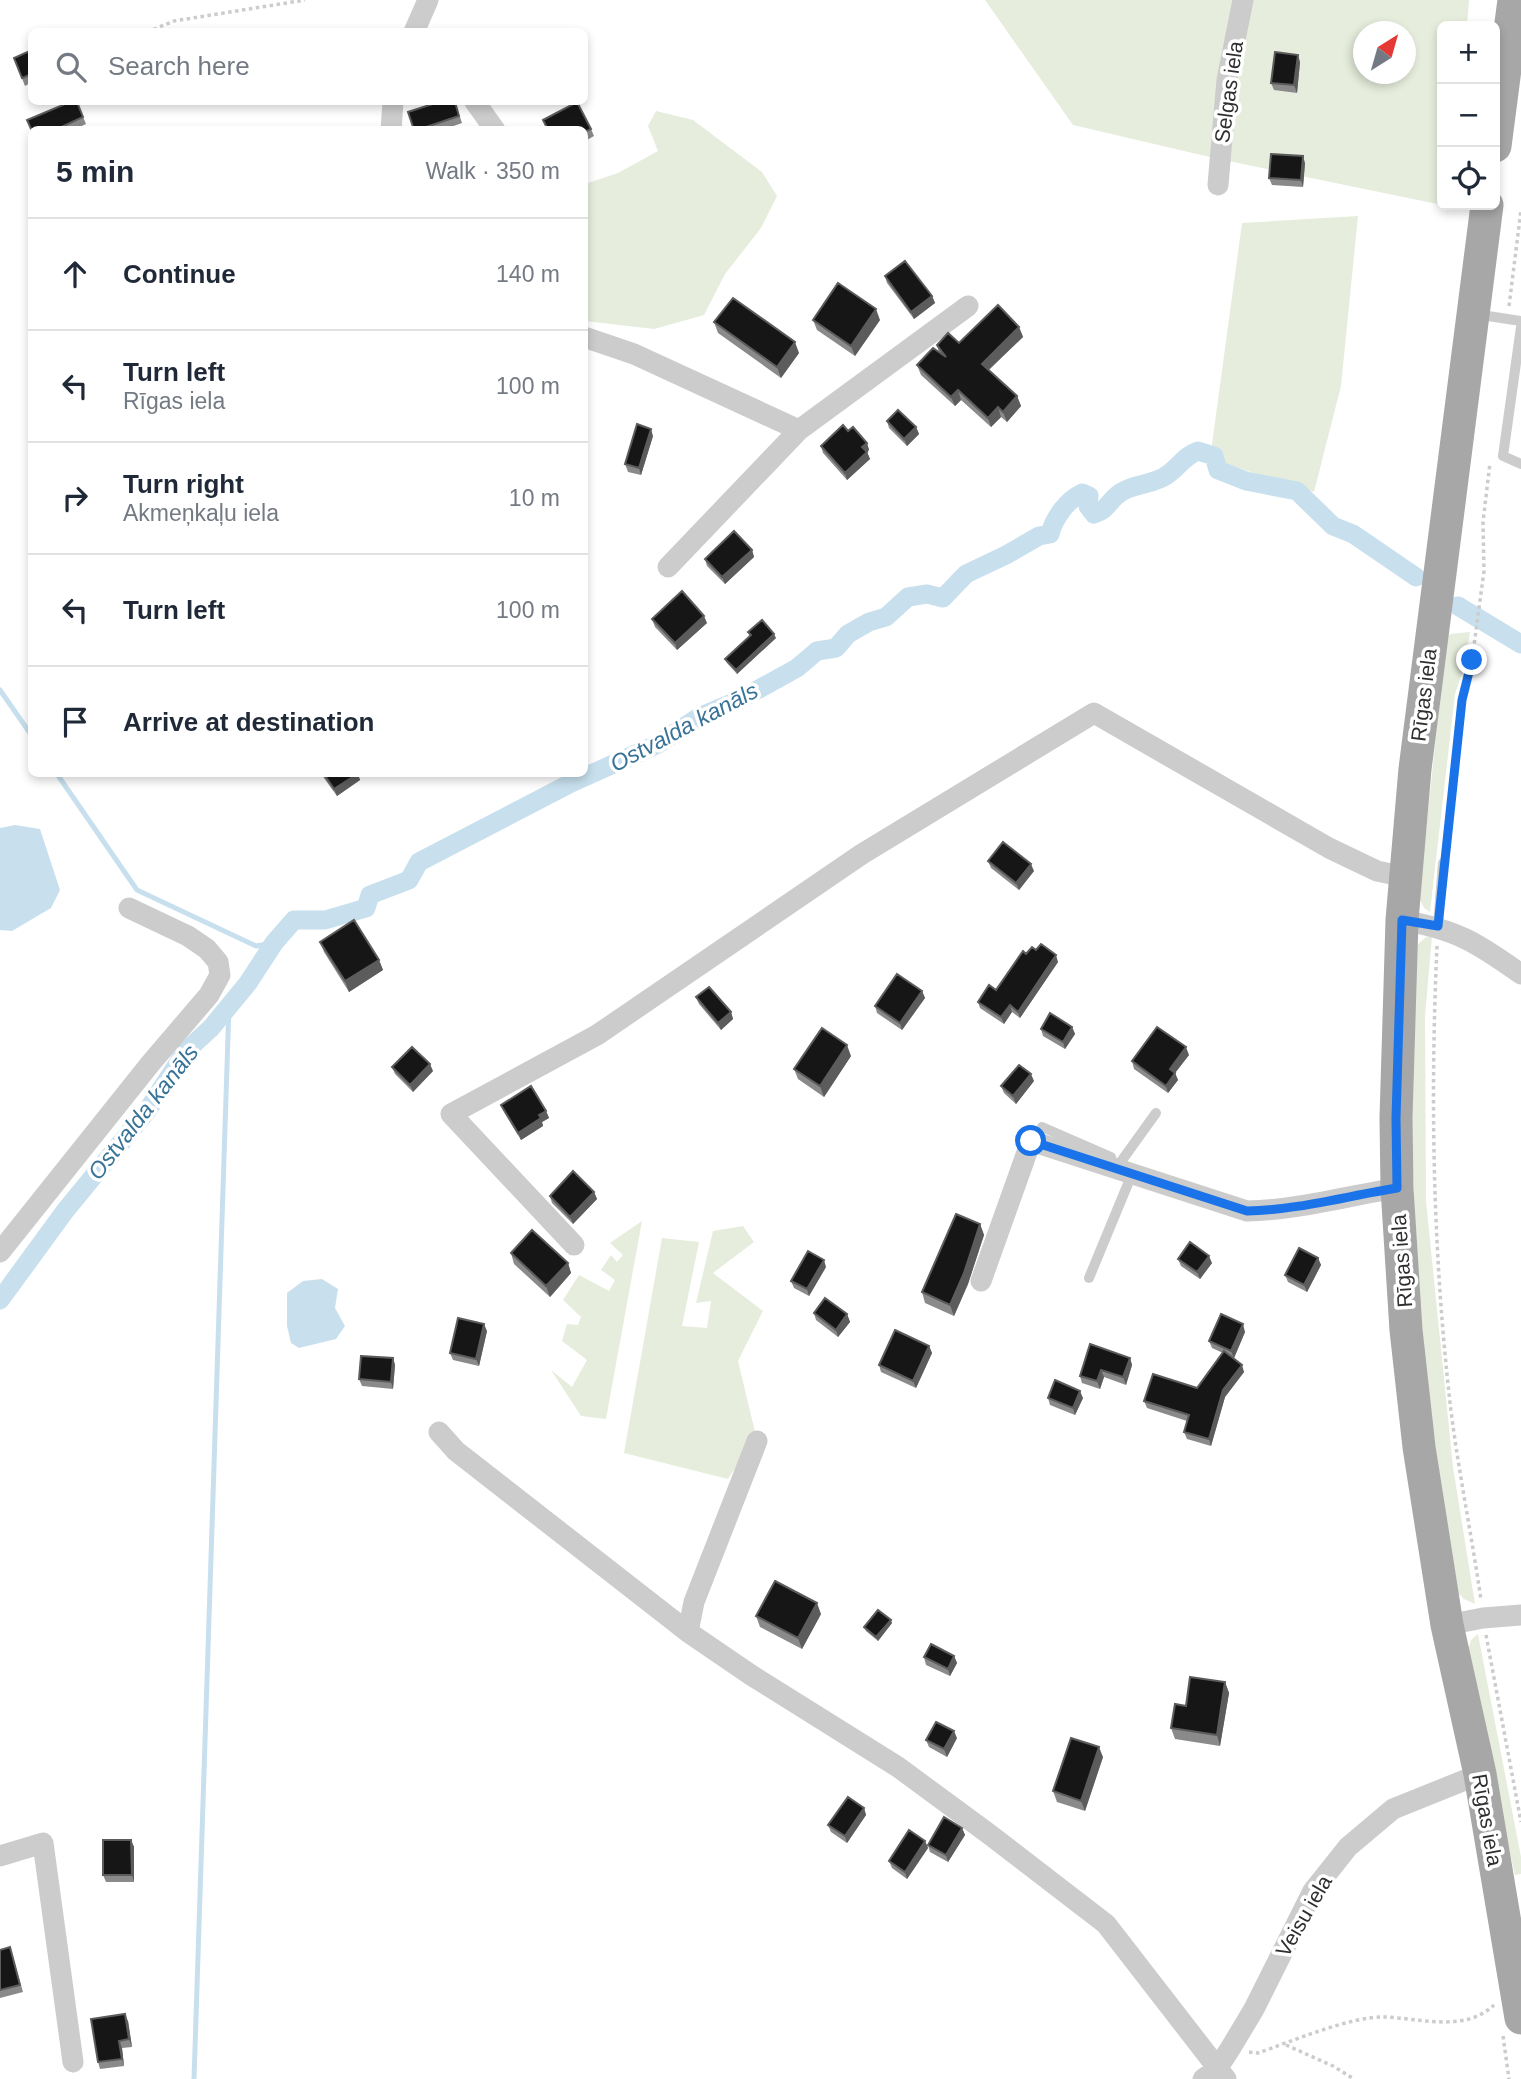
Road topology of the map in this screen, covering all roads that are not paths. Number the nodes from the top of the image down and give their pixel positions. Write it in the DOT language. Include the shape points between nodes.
graph roads {
  1 [pos="1243,0"];
  2 [pos="1514,0"];
  3 [pos="426,2"];
  4 [pos="416,28"];
  5 [pos="427,28"];
  6 [pos="393,105"];
  7 [pos="477,105"];
  8 [pos="1500,108"];
  9 [pos="391,126"];
  10 [pos="492,126"];
  11 [pos="1218,185"];
  12 [pos="1486,210"];
  13 [pos="968,306"];
  14 [pos="1473,314"];
  15 [pos="1521,321"];
  16 [pos="1521,327"];
  17 [pos="588,338"];
  18 [pos="799,430"];
  19 [pos="1521,464"];
  20 [pos="668,567"];
  21 [pos="1443,863"];
  22 [pos="1405,877"];
  23 [pos="129,908"];
  24 [pos="1402,920"];
  25 [pos="1438,926"];
  26 [pos="1521,974"];
  27 [pos="1156,1113"];
  28 [pos="1042,1127"];
  29 [pos="1126,1168"];
  30 [pos="1397,1188"];
  31 [pos="574,1245"];
  32 [pos="0,1252"];
  33 [pos="1089,1278"];
  34 [pos="981,1281"];
  35 [pos="439,1432"];
  36 [pos="757,1441"];
  37 [pos="1521,1615"];
  38 [pos="1447,1625"];
  39 [pos="688,1632"];
  40 [pos="1480,1774"];
  41 [pos="0,1856"];
  42 [pos="1521,2018"];
  43 [pos="73,2062"];
  44 [pos="1215,2076"];
  1 -- 11 [label="street, Selgas iela" via="1227,80"];
  2 -- 8 [label="main road"];
  3 -- 4 [label="street"];
  3 -- 5 [label="street"];
  6 -- 9 [label="street"];
  7 -- 10 [label="street"];
  12 -- 14 [label="main road, Rīgas iela"];
  13 -- 18 [label="street"];
  14 -- 15 [label="lane"];
  14 -- 22 [label="main road, Rīgas iela"];
  16 -- 19 [label="lane" via="1503,456"];
  17 -- 18 [label="street" via="634,354"];
  18 -- 20 [label="street"];
  21 -- 25 [label="lane"];
  22 -- 24 [label="main road, Rīgas iela"];
  22 -- 31 [label="street" via="1377,871 1329,848 1094,713 862,854 597,1035 451,1114"];
  23 -- 32 [label="street" via="207,949 218,962 220,975 209,995"];
  24 -- 25 [label="street"];
  24 -- 30 [label="main road, Rīgas iela"];
  25 -- 26 [label="street" via="1477,943"];
  27 -- 29 [label="lane"];
  28 -- 29 [label="lane"];
  29 -- 30 [label="street" via="1247,1211 1282,1210"];
  29 -- 33 [label="lane"];
  29 -- 34 [label="street" via="1031,1141"];
  30 -- 38 [label="main road, Rīgas iela" via="1419,1447"];
  35 -- 39 [label="street" via="456,1451"];
  36 -- 39 [label="street" via="694,1602"];
  37 -- 38 [label="street"];
  38 -- 40 [label="main road, Rīgas iela"];
  39 -- 44 [label="street" via="898,1767 1106,1924"];
  40 -- 42 [label="main road, Rīgas iela"];
  40 -- 44 [label="street, Veisu iela" via="1393,1809 1348,1847 1313,1892"];
  41 -- 43 [label="street" via="43,1843"];
}
